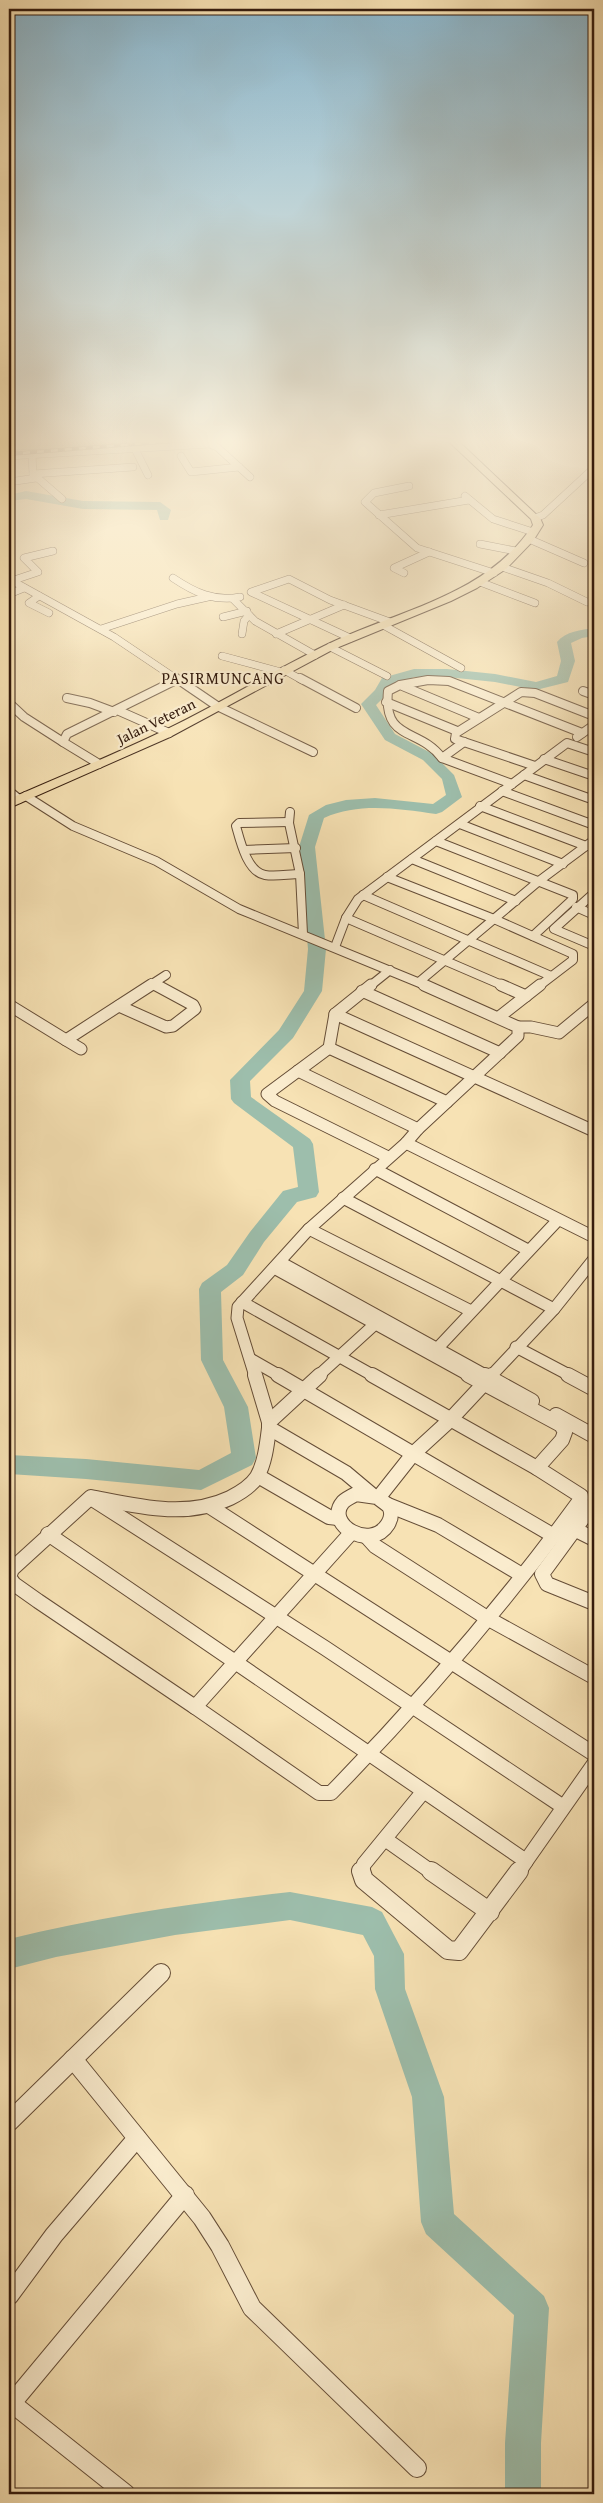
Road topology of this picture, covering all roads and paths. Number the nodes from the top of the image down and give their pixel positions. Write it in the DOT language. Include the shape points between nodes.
graph roads {
  1 [pos="38,555"];
  2 [pos="422,555"];
  3 [pos="439,555"];
  4 [pos="512,555"];
  5 [pos="568,555"];
  6 [pos="584,563"];
  7 [pos="498,570"];
  8 [pos="404,573"];
  9 [pos="173,578"];
  10 [pos="10,580"];
  11 [pos="480,582"];
  12 [pos="24,588"];
  13 [pos="251,592"];
  14 [pos="9,594"];
  15 [pos="39,596"];
  16 [pos="208,597"];
  17 [pos="233,599"];
  18 [pos="587,602"];
  19 [pos="535,603"];
  20 [pos="344,605"];
  21 [pos="49,613"];
  22 [pos="248,613"];
  23 [pos="223,617"];
  24 [pos="310,620"];
  25 [pos="387,624"];
  26 [pos="101,629"];
  27 [pos="242,634"];
  28 [pos="276,634"];
  29 [pos="350,638"];
  30 [pos="330,647"];
  31 [pos="315,655"];
  32 [pos="222,656"];
  33 [pos="461,668"];
  34 [pos="282,671"];
  35 [pos="387,676"];
  36 [pos="176,680"];
  37 [pos="400,685"];
  38 [pos="583,691"];
  39 [pos="594,695"];
  40 [pos="67,698"];
  41 [pos="386,702"];
  42 [pos="503,702"];
  43 [pos="9,703"];
  44 [pos="217,706"];
  45 [pos="356,708"];
  46 [pos="116,711"];
  47 [pos="594,716"];
  48 [pos="479,718"];
  49 [pos="593,727"];
  50 [pos="169,733"];
  51 [pos="582,734"];
  52 [pos="456,735"];
  53 [pos="63,742"];
  54 [pos="464,742"];
  55 [pos="567,743"];
  56 [pos="437,749"];
  57 [pos="313,752"];
  58 [pos="594,752"];
  59 [pos="442,758"];
  60 [pos="544,759"];
  61 [pos="99,764"];
  62 [pos="535,766"];
  63 [pos="524,774"];
  64 [pos="594,776"];
  65 [pos="512,784"];
  66 [pos="9,791"];
  67 [pos="502,791"];
  68 [pos="18,800"];
  69 [pos="594,800"];
  70 [pos="480,806"];
  71 [pos="460,824"];
  72 [pos="594,825"];
  73 [pos="594,840"];
  74 [pos="436,842"];
  75 [pos="586,846"];
  76 [pos="296,848"];
  77 [pos="244,850"];
  78 [pos="412,859"];
  79 [pos="563,864"];
  80 [pos="300,874"];
  81 [pos="387,877"];
  82 [pos="539,881"];
  83 [pos="594,893"];
  84 [pos="363,895"];
  85 [pos="516,900"];
  86 [pos="576,907"];
  87 [pos="594,914"];
  88 [pos="346,918"];
  89 [pos="494,919"];
  90 [pos="304,934"];
  91 [pos="533,936"];
  92 [pos="470,939"];
  93 [pos="332,946"];
  94 [pos="594,946"];
  95 [pos="445,960"];
  96 [pos="390,970"];
  97 [pos="166,975"];
  98 [pos="552,976"];
  99 [pos="419,982"];
  100 [pos="152,983"];
  101 [pos="362,991"];
  102 [pos="526,996"];
  103 [pos="594,1004"];
  104 [pos="9,1005"];
  105 [pos="119,1006"];
  106 [pos="335,1014"];
  107 [pos="499,1017"];
  108 [pos="518,1027"];
  109 [pos="66,1040"];
  110 [pos="329,1048"];
  111 [pos="81,1049"];
  112 [pos="500,1053"];
  113 [pos="298,1071"];
  114 [pos="473,1078"];
  115 [pos="446,1102"];
  116 [pos="418,1129"];
  117 [pos="594,1131"];
  118 [pos="406,1143"];
  119 [pos="388,1157"];
  120 [pos="375,1170"];
  121 [pos="343,1198"];
  122 [pos="558,1220"];
  123 [pos="310,1229"];
  124 [pos="594,1237"];
  125 [pos="528,1250"];
  126 [pos="594,1259"];
  127 [pos="277,1265"];
  128 [pos="500,1280"];
  129 [pos="242,1302"];
  130 [pos="554,1309"];
  131 [pos="471,1311"];
  132 [pos="374,1325"];
  133 [pos="516,1347"];
  134 [pos="434,1352"];
  135 [pos="339,1358"];
  136 [pos="252,1360"];
  137 [pos="486,1381"];
  138 [pos="594,1388"];
  139 [pos="303,1390"];
  140 [pos="449,1420"];
  141 [pos="269,1425"];
  142 [pos="594,1436"];
  143 [pos="412,1454"];
  144 [pos="536,1468"];
  145 [pos="555,1472"];
  146 [pos="258,1476"];
  147 [pos="594,1496"];
  148 [pos="91,1497"];
  149 [pos="379,1499"];
  150 [pos="594,1503"];
  151 [pos="209,1506"];
  152 [pos="338,1518"];
  153 [pos="576,1530"];
  154 [pos="351,1533"];
  155 [pos="48,1534"];
  156 [pos="366,1536"];
  157 [pos="554,1536"];
  158 [pos="594,1539"];
  159 [pos="313,1574"];
  160 [pos="522,1575"];
  161 [pos="594,1603"];
  162 [pos="275,1616"];
  163 [pos="487,1618"];
  164 [pos="453,1660"];
  165 [pos="235,1662"];
  166 [pos="594,1677"];
  167 [pos="195,1707"];
  168 [pos="413,1708"];
  169 [pos="594,1754"];
  170 [pos="369,1756"];
  171 [pos="594,1764"];
  172 [pos="423,1792"];
  173 [pos="562,1806"];
  174 [pos="385,1839"];
  175 [pos="526,1861"];
  176 [pos="490,1912"];
  177 [pos="161,1974"];
  178 [pos="74,2059"];
  179 [pos="9,2122"];
  180 [pos="137,2138"];
  181 [pos="184,2195"];
  182 [pos="9,2296"];
  183 [pos="10,2402"];
  184 [pos="417,2468"];
  185 [pos="126,2494"];
  1 -- 10 [label="street" via="24,558 38,572"];
  2 -- 8 [label="street" via="394,568"];
  3 -- 7 [label="street"];
  4 -- 7 [label="highway, Jalan Veteran"];
  5 -- 6 [label="street"];
  7 -- 11 [label="highway, Jalan Veteran"];
  7 -- 18 [label="street" via="548,583"];
  9 -- 16 [label="street" via="188,589"];
  10 -- 12 [label="street"];
  11 -- 19 [label="street"];
  11 -- 25 [label="highway, Jalan Veteran"];
  12 -- 14 [label="street"];
  12 -- 15 [label="street"];
  13 -- 17 [label="street"];
  13 -- 20 [label="street" via="289,579"];
  13 -- 24 [label="street"];
  15 -- 21 [label="street" via="29,603"];
  15 -- 26 [label="street"];
  16 -- 17 [label="street"];
  16 -- 26 [label="street"];
  17 -- 22 [label="street"];
  20 -- 24 [label="street"];
  20 -- 25 [label="street"];
  22 -- 23 [label="street"];
  22 -- 27 [label="street"];
  22 -- 28 [label="street"];
  24 -- 28 [label="street"];
  24 -- 29 [label="street"];
  25 -- 29 [label="highway, Jalan Veteran"];
  25 -- 33 [label="street"];
  26 -- 36 [label="street"];
  28 -- 31 [label="street"];
  29 -- 30 [label="highway, Jalan Veteran"];
  30 -- 31 [label="highway, Jalan Veteran"];
  30 -- 35 [label="street"];
  31 -- 34 [label="highway, Jalan Veteran"];
  32 -- 34 [label="street"];
  34 -- 44 [label="highway, Jalan Veteran"];
  34 -- 45 [label="street"];
  36 -- 44 [label="street"];
  36 -- 46 [label="street"];
  37 -- 41 [label="street" via="388,691"];
  37 -- 42 [label="street" via="417,681 449,681"];
  37 -- 48 [label="street"];
  38 -- 39 [label="street"];
  40 -- 46 [label="street"];
  41 -- 52 [label="street"];
  41 -- 56 [label="street" via="388,715 398,730"];
  42 -- 47 [label="street" via="518,693 527,692"];
  42 -- 48 [label="street"];
  42 -- 51 [label="street"];
  43 -- 53 [label="street" via="24,717"];
  44 -- 50 [label="highway, Jalan Veteran"];
  44 -- 57 [label="street"];
  46 -- 50 [label="street"];
  46 -- 53 [label="street" via="70,732"];
  48 -- 52 [label="street"];
  49 -- 51 [label="street"];
  50 -- 61 [label="highway, Jalan Veteran"];
  51 -- 55 [label="street"];
  52 -- 54 [label="street"];
  52 -- 56 [label="street"];
  53 -- 61 [label="street"];
  54 -- 59 [label="street"];
  54 -- 62 [label="street"];
  55 -- 58 [label="street"];
  55 -- 60 [label="street"];
  56 -- 59 [label="street"];
  59 -- 65 [label="street"];
  60 -- 62 [label="street"];
  60 -- 64 [label="street"];
  61 -- 68 [label="highway, Jalan Veteran"];
  62 -- 63 [label="street"];
  63 -- 65 [label="street"];
  63 -- 69 [label="street"];
  65 -- 67 [label="street"];
  66 -- 68 [label="street"];
  67 -- 70 [label="street"];
  67 -- 72 [label="street"];
  68 -- 90 [label="street" via="149,857 239,909"];
  70 -- 71 [label="street"];
  70 -- 75 [label="street"];
  71 -- 74 [label="street"];
  71 -- 79 [label="street"];
  73 -- 75 [label="street"];
  74 -- 78 [label="street"];
  74 -- 82 [label="street"];
  75 -- 79 [label="street"];
  76 -- 77 [label="street"];
  76 -- 77 [label="street" via="290,817 237,823"];
  76 -- 80 [label="street"];
  77 -- 80 [label="street" via="260,874"];
  78 -- 81 [label="street"];
  78 -- 85 [label="street"];
  79 -- 82 [label="street"];
  80 -- 90 [label="street"];
  81 -- 84 [label="street"];
  81 -- 89 [label="street"];
  82 -- 85 [label="street"];
  82 -- 91 [label="street" via="574,897"];
  83 -- 86 [label="street"];
  84 -- 88 [label="street"];
  84 -- 92 [label="street"];
  85 -- 89 [label="street"];
  86 -- 87 [label="street"];
  86 -- 94 [label="street" via="554,929"];
  88 -- 93 [label="street"];
  88 -- 95 [label="street"];
  89 -- 91 [label="street"];
  89 -- 92 [label="street"];
  90 -- 93 [label="street"];
  91 -- 98 [label="street" via="574,956"];
  92 -- 95 [label="street"];
  92 -- 98 [label="street"];
  93 -- 96 [label="street"];
  95 -- 99 [label="street"];
  95 -- 102 [label="street"];
  96 -- 99 [label="street"];
  96 -- 101 [label="street"];
  97 -- 100 [label="street"];
  98 -- 102 [label="street"];
  99 -- 107 [label="street"];
  100 -- 105 [label="street"];
  100 -- 105 [label="street" via="195,1009 170,1027"];
  101 -- 106 [label="street"];
  101 -- 112 [label="street"];
  102 -- 107 [label="street"];
  103 -- 108 [label="street" via="559,1033 535,1026"];
  104 -- 109 [label="street"];
  105 -- 109 [label="street"];
  106 -- 110 [label="street"];
  106 -- 114 [label="street"];
  107 -- 108 [label="street"];
  108 -- 112 [label="street" via="518,1036"];
  109 -- 111 [label="street"];
  110 -- 113 [label="street"];
  110 -- 115 [label="street"];
  112 -- 114 [label="street"];
  113 -- 116 [label="street"];
  113 -- 119 [label="street" via="272,1089 268,1096"];
  114 -- 115 [label="street"];
  114 -- 117 [label="street"];
  115 -- 116 [label="street"];
  116 -- 118 [label="street"];
  118 -- 119 [label="street"];
  118 -- 122 [label="street"];
  119 -- 120 [label="street"];
  120 -- 121 [label="street"];
  120 -- 125 [label="street"];
  121 -- 123 [label="street"];
  121 -- 128 [label="street"];
  122 -- 124 [label="street"];
  122 -- 125 [label="street"];
  123 -- 127 [label="street"];
  123 -- 131 [label="street"];
  125 -- 128 [label="street"];
  126 -- 130 [label="street"];
  127 -- 129 [label="street"];
  127 -- 132 [label="street"];
  127 -- 134 [label="street"];
  128 -- 130 [label="street"];
  128 -- 131 [label="street"];
  129 -- 135 [label="street"];
  129 -- 136 [label="street" via="237,1318"];
  130 -- 133 [label="street"];
  131 -- 134 [label="street"];
  132 -- 134 [label="street"];
  132 -- 135 [label="street"];
  133 -- 137 [label="street"];
  133 -- 138 [label="street"];
  134 -- 137 [label="street"];
  135 -- 139 [label="street"];
  135 -- 140 [label="street"];
  136 -- 139 [label="street"];
  136 -- 141 [label="street"];
  137 -- 140 [label="street"];
  137 -- 142 [label="street"];
  137 -- 144 [label="street" via="564,1428 562,1440"];
  139 -- 141 [label="street"];
  139 -- 143 [label="street"];
  140 -- 143 [label="street"];
  140 -- 144 [label="street"];
  141 -- 146 [label="street"];
  141 -- 149 [label="street" via="346,1473"];
  143 -- 149 [label="street"];
  143 -- 157 [label="street"];
  144 -- 157 [label="street" via="581,1496 579,1505"];
  145 -- 147 [label="street"];
  146 -- 151 [label="street" via="245,1489"];
  146 -- 152 [label="street" via="329,1517"];
  148 -- 151 [label="street" via="169,1511"];
  148 -- 155 [label="street"];
  148 -- 162 [label="street"];
  149 -- 152 [label="street" via="356,1494 344,1500"];
  149 -- 156 [label="street" via="391,1517 386,1528"];
  149 -- 160 [label="street" via="438,1525"];
  150 -- 153 [label="street"];
  151 -- 159 [label="street"];
  152 -- 154 [label="street"];
  153 -- 158 [label="street"];
  153 -- 161 [label="street" via="542,1574 543,1580"];
  154 -- 156 [label="street"];
  154 -- 159 [label="street"];
  155 -- 165 [label="street"];
  155 -- 167 [label="street" via="9,1573 12,1582"];
  156 -- 163 [label="street" via="375,1546"];
  157 -- 160 [label="street"];
  159 -- 162 [label="street"];
  159 -- 164 [label="street"];
  160 -- 163 [label="street"];
  162 -- 165 [label="street"];
  162 -- 168 [label="street"];
  163 -- 164 [label="street"];
  163 -- 166 [label="street"];
  164 -- 168 [label="street"];
  164 -- 169 [label="street"];
  165 -- 167 [label="street"];
  165 -- 170 [label="street"];
  167 -- 170 [label="street" via="324,1794 334,1791"];
  168 -- 170 [label="street"];
  168 -- 173 [label="street"];
  170 -- 172 [label="street"];
  171 -- 173 [label="street"];
  172 -- 174 [label="street"];
  172 -- 175 [label="street"];
  173 -- 175 [label="street"];
  174 -- 176 [label="street"];
  174 -- 176 [label="street" via="364,1864 361,1872 364,1880 448,1950 459,1951 464,1947"];
  175 -- 176 [label="street"];
  177 -- 178 [label="street"];
  178 -- 179 [label="street"];
  178 -- 180 [label="street"];
  180 -- 181 [label="street"];
  180 -- 182 [label="street" via="36,2256"];
  181 -- 183 [label="street"];
  181 -- 184 [label="street" via="220,2246 252,2308"];
  183 -- 185 [label="street"];
}
